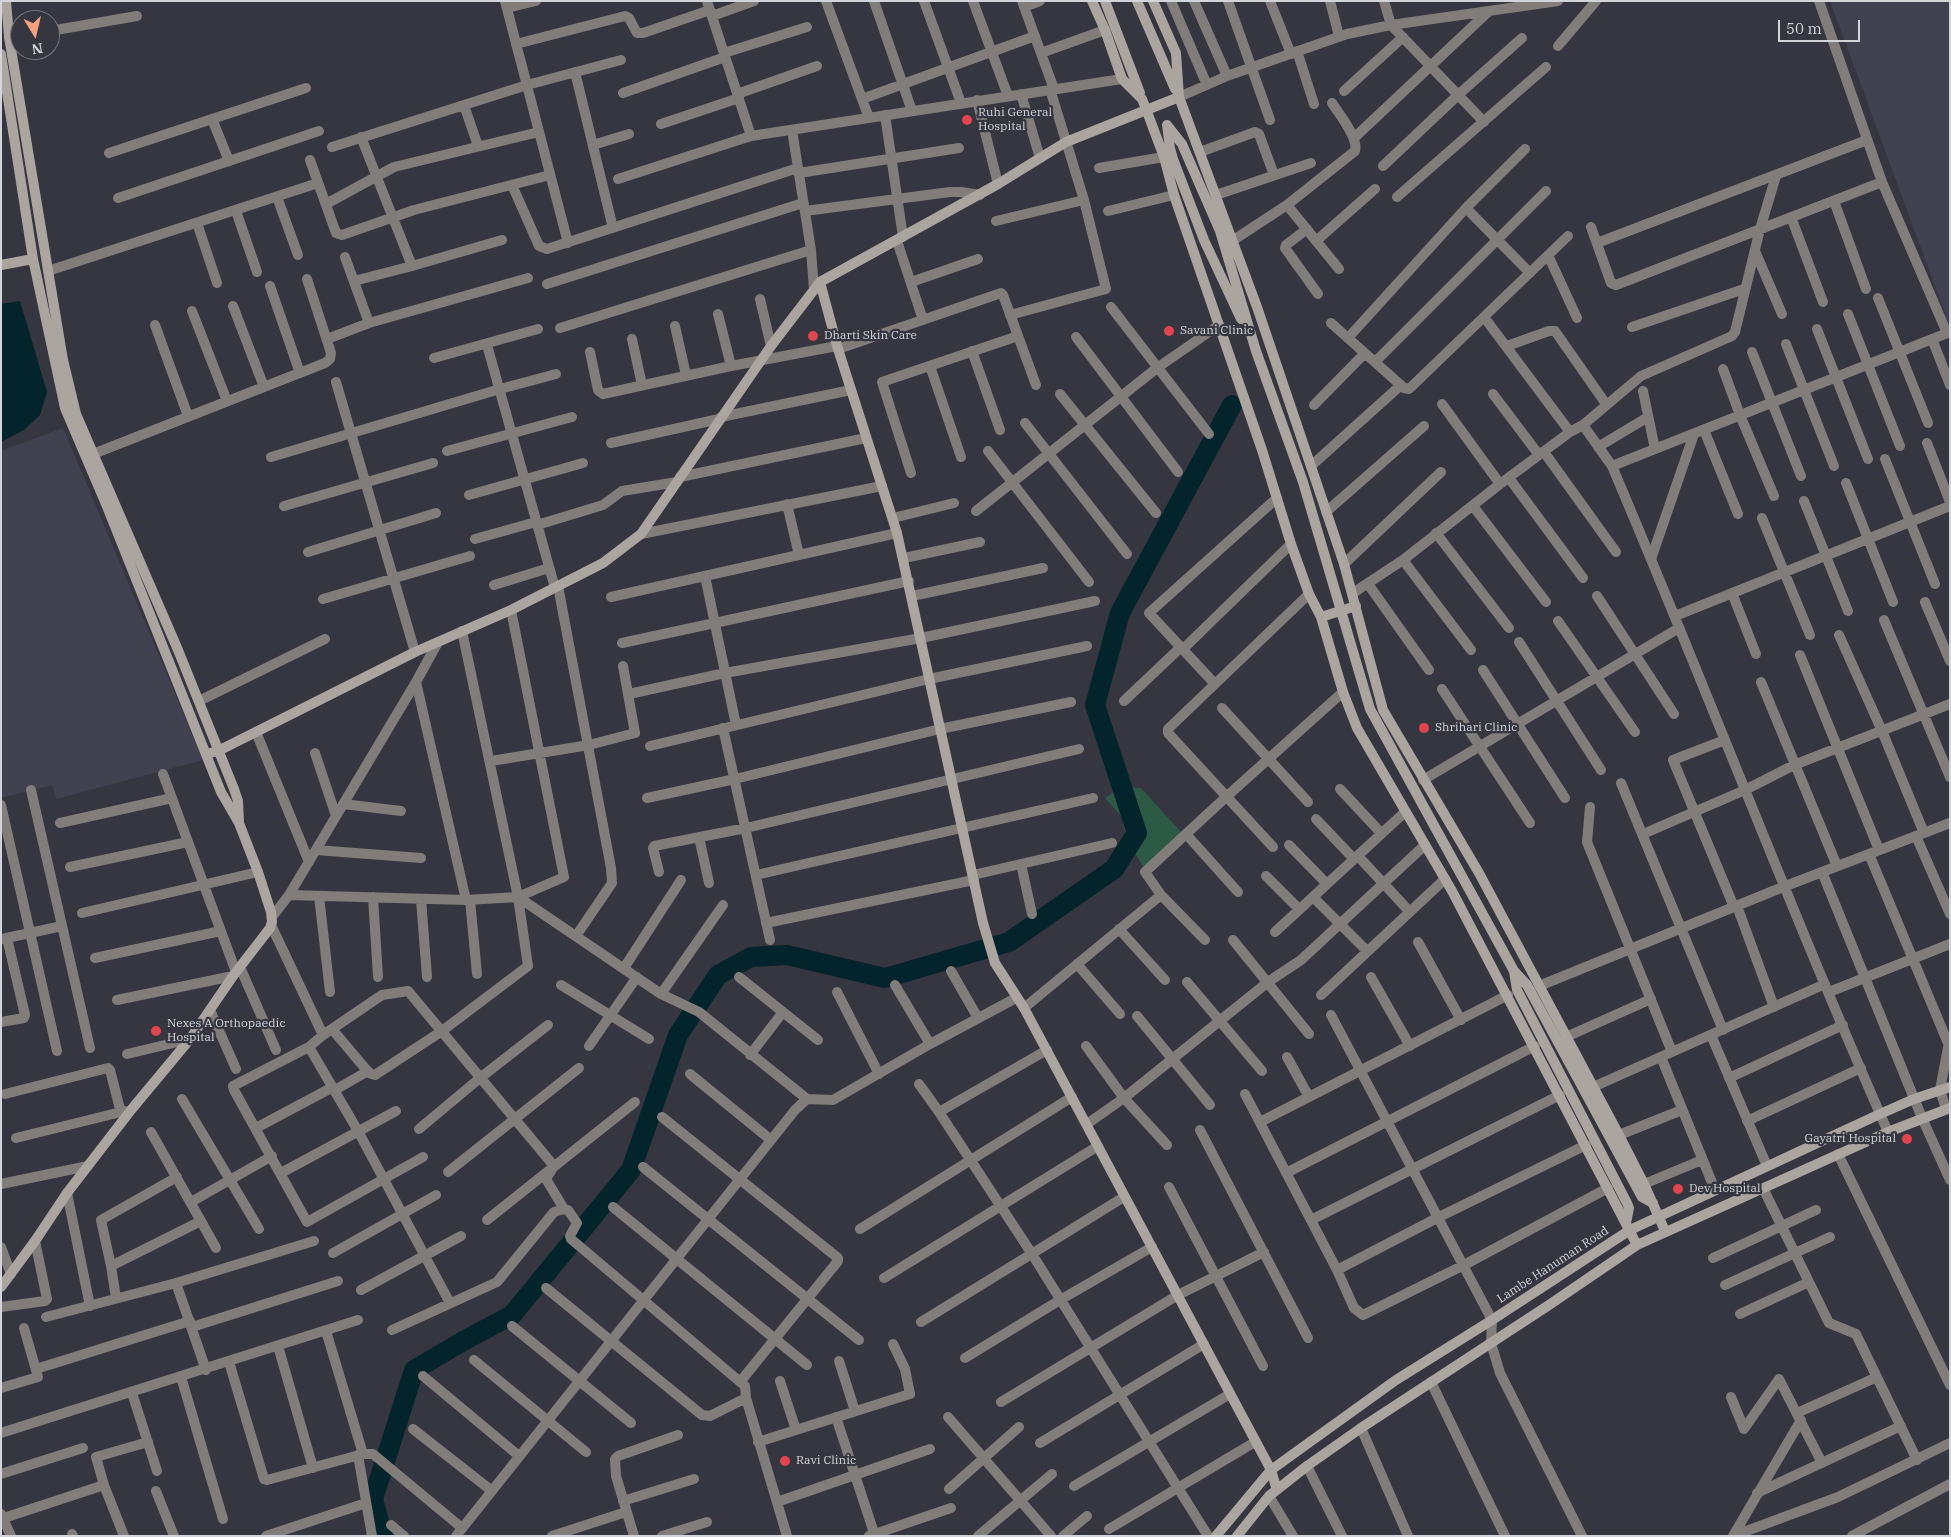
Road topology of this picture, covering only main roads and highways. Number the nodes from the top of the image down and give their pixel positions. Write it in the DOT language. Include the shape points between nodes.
graph roads {
  1 [pos="1092,1"];
  2 [pos="1105,1"];
  3 [pos="1136,1"];
  4 [pos="1152,1"];
  5 [pos="4,6"];
  6 [pos="1,54"];
  7 [pos="1178,97"];
  8 [pos="1142,99"];
  9 [pos="1146,109"];
  10 [pos="33,259"];
  11 [pos="1,265"];
  12 [pos="817,286"];
  13 [pos="1256,351"];
  14 [pos="1356,606"];
  15 [pos="1340,611"];
  16 [pos="1321,617"];
  17 [pos="218,751"];
  18 [pos="206,754"];
  19 [pos="239,823"];
  20 [pos="1514,971"];
  21 [pos="1945,1089"];
  22 [pos="1948,1109"];
  23 [pos="1653,1203"];
  24 [pos="1658,1216"];
  25 [pos="1628,1226"];
  26 [pos="1665,1232"];
  27 [pos="1638,1245"];
  28 [pos="1,1286"];
  29 [pos="1270,1470"];
  30 [pos="1273,1493"];
  31 [pos="1216,1536"];
  32 [pos="1237,1536"];
  1 -- 8 [label="main road" via="1122,78"];
  2 -- 8 [label="main road"];
  3 -- 7 [label="main road"];
  4 -- 7 [label="main road" via="1176,53"];
  5 -- 17 [label="main road" via="48,271 76,414"];
  6 -- 10 [label="main road"];
  7 -- 9 [label="main road"];
  7 -- 14 [label="main road" via="1216,195 1311,466"];
  8 -- 9 [label="main road"];
  9 -- 12 [label="main road" via="1066,142 980,195"];
  9 -- 16 [label="main road" via="1291,544"];
  10 -- 11 [label="main road"];
  10 -- 18 [label="main road" via="65,408"];
  12 -- 17 [label="main road" via="771,346 641,534 603,563 511,610 415,652"];
  12 -- 29 [label="main road" via="898,533 983,923 996,963 1087,1124"];
  13 -- 13 [label="main road" via="1204,240 1173,159 1167,125 1182,144 1220,232"];
  13 -- 15 [label="main road" via="1303,482"];
  14 -- 15 [label="main road"];
  14 -- 23 [label="main road" via="1383,710 1479,873"];
  15 -- 16 [label="main road"];
  15 -- 20 [label="main road" via="1374,719"];
  16 -- 25 [label="main road" via="1356,728 1446,879"];
  17 -- 18 [label="main road"];
  17 -- 19 [label="main road" via="238,801"];
  18 -- 19 [label="main road" via="224,799"];
  19 -- 28 [label="main road" via="272,921 266,934 236,971 190,1039 126,1111"];
  20 -- 23 [label="main road" via="1527,985 1642,1197"];
  20 -- 25 [label="main road" via="1517,990 1627,1203"];
  21 -- 24 [label="main road, Lambe Hanuman Road" via="1880,1114"];
  22 -- 26 [label="main road" via="1888,1132"];
  23 -- 24 [label="main road"];
  24 -- 25 [label="main road, Lambe Hanuman Road"];
  24 -- 26 [label="main road"];
  25 -- 27 [label="main road"];
  25 -- 29 [label="main road, Lambe Hanuman Road" via="1492,1320 1396,1380"];
  26 -- 27 [label="main road"];
  27 -- 30 [label="main road" via="1361,1428"];
  29 -- 30 [label="main road"];
  29 -- 31 [label="main road, Lambe Hanuman Road"];
  30 -- 32 [label="main road"];
}
